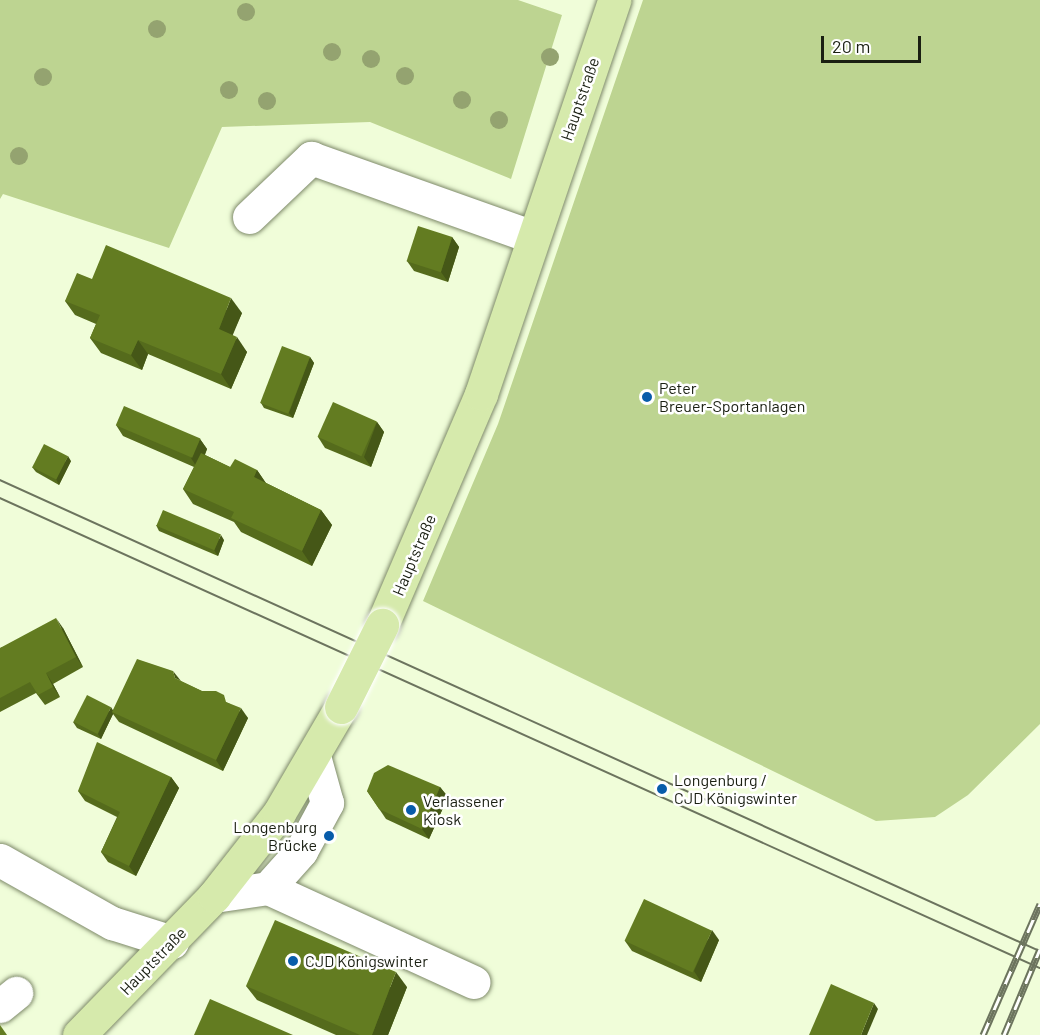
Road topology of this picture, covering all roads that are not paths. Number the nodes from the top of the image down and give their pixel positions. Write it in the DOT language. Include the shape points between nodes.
graph roads {
  1 [pos="614,0"];
  2 [pos="249,217"];
  3 [pos="533,237"];
  4 [pos="314,756"];
  5 [pos="0,860"];
  6 [pos="268,888"];
  7 [pos="214,896"];
  8 [pos="172,942"];
  9 [pos="473,982"];
  10 [pos="80,1035"];
  1 -- 3 [label="main road, Hauptstraße"];
  2 -- 3 [label="street" via="311,158"];
  3 -- 4 [label="main road, Hauptstraße, bridge" via="481,394 382,625"];
  4 -- 6 [label="street" via="327,803 301,851"];
  4 -- 7 [label="main road, Hauptstraße" via="279,813"];
  5 -- 8 [label="street" via="112,923"];
  6 -- 7 [label="street"];
  6 -- 9 [label="street"];
  7 -- 8 [label="main road, Hauptstraße"];
  8 -- 10 [label="main road, Hauptstraße"];
}
